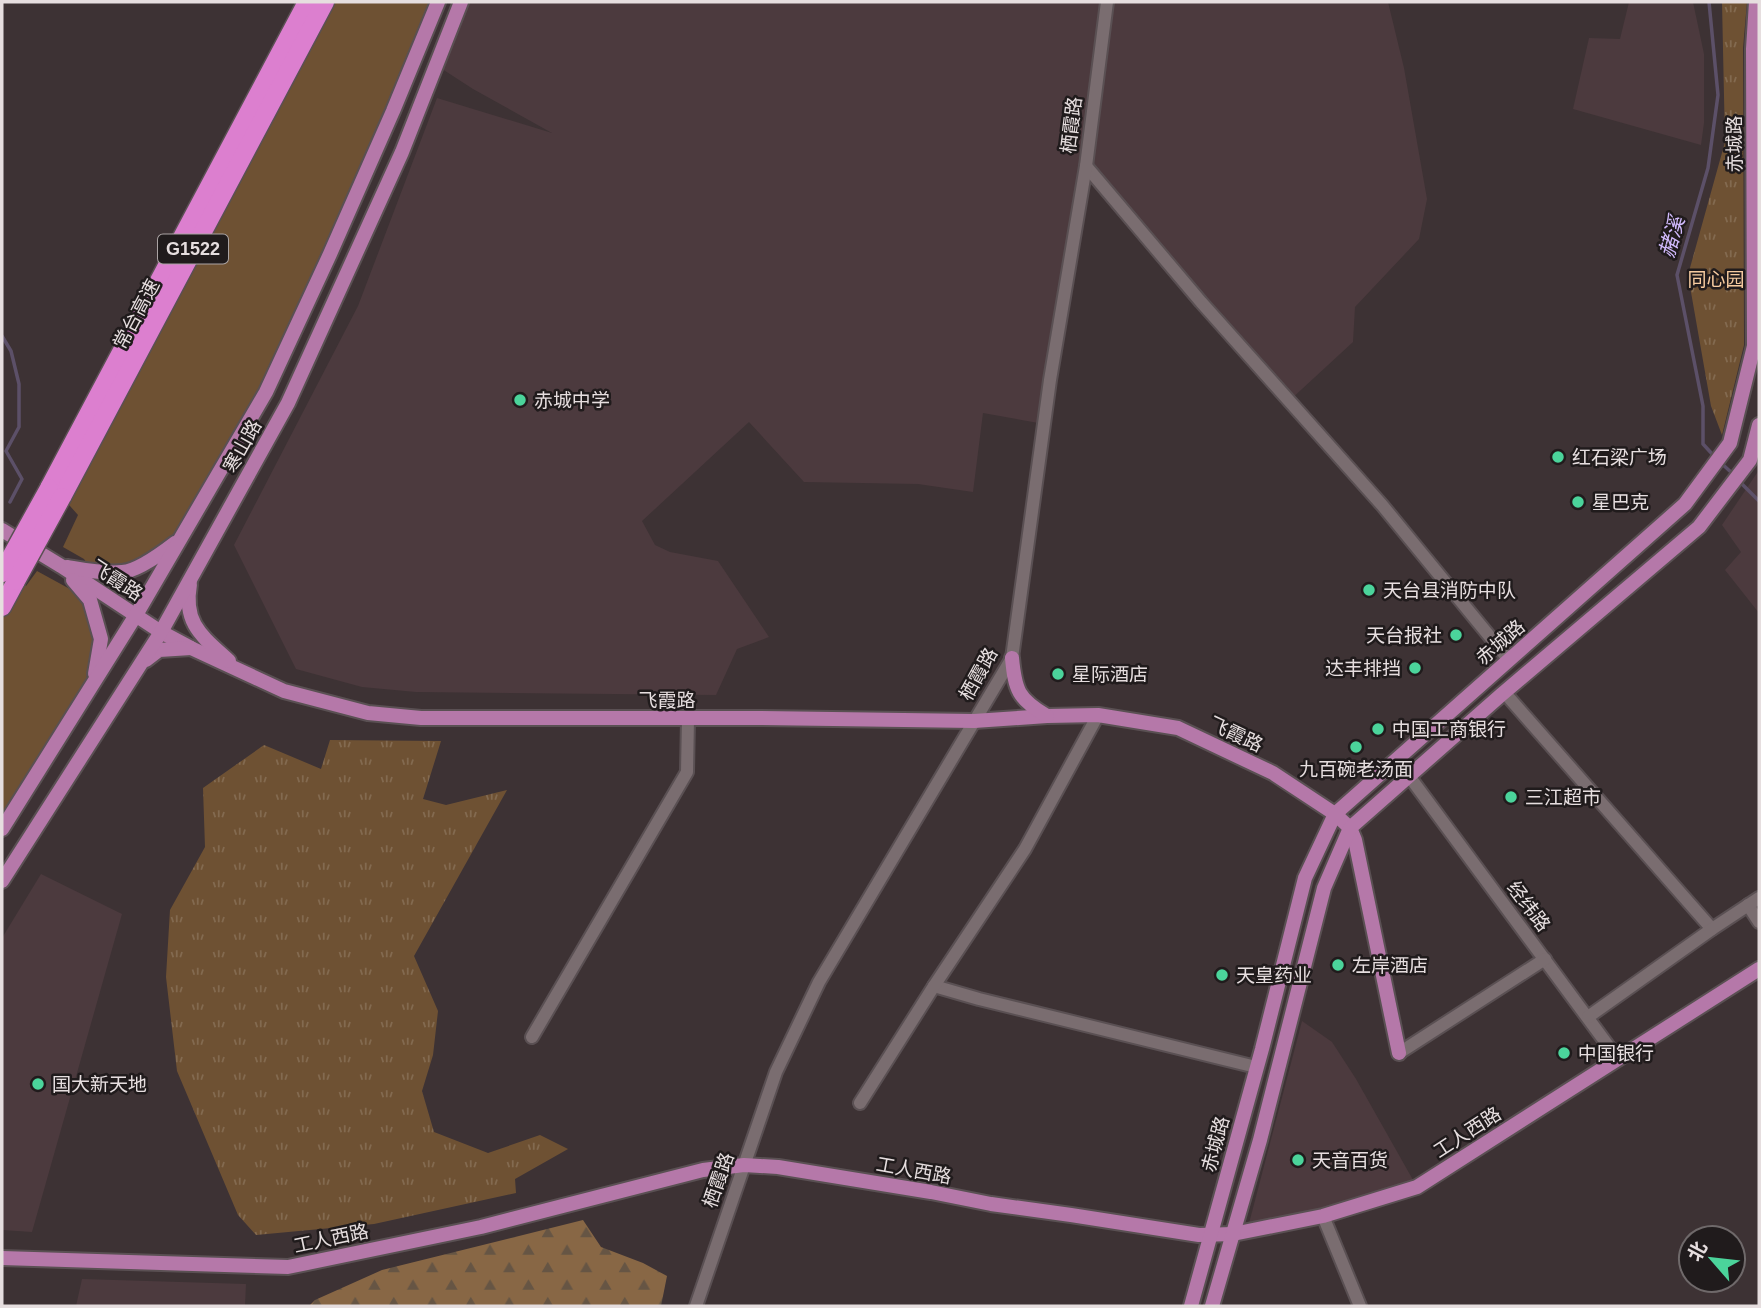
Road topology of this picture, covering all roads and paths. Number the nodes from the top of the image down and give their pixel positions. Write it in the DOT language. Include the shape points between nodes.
graph roads {
  1 [pos="307,2"];
  2 [pos="325,2"];
  3 [pos="438,2"];
  4 [pos="461,2"];
  5 [pos="1107,2"];
  6 [pos="1756,2"];
  7 [pos="1086,166"];
  8 [pos="1759,425"];
  9 [pos="1757,442"];
  10 [pos="55,493"];
  11 [pos="2,530"];
  12 [pos="181,538"];
  13 [pos="61,566"];
  14 [pos="7,576"];
  15 [pos="192,578"];
  16 [pos="2,607"];
  17 [pos="1566,609"];
  18 [pos="136,615"];
  19 [pos="1582,626"];
  20 [pos="161,632"];
  21 [pos="191,648"];
  22 [pos="1012,658"];
  23 [pos="1509,660"];
  24 [pos="142,662"];
  25 [pos="240,671"];
  26 [pos="94,682"];
  27 [pos="1504,692"];
  28 [pos="1098,715"];
  29 [pos="1046,716"];
  30 [pos="688,719"];
  31 [pos="974,721"];
  32 [pos="1409,776"];
  33 [pos="1335,814"];
  34 [pos="1350,828"];
  35 [pos="2,829"];
  36 [pos="2,881"];
  37 [pos="1754,902"];
  38 [pos="1759,922"];
  39 [pos="1712,929"];
  40 [pos="1545,959"];
  41 [pos="1759,969"];
  42 [pos="934,986"];
  43 [pos="1274,999"];
  44 [pos="1295,1005"];
  45 [pos="1588,1017"];
  46 [pos="532,1037"];
  47 [pos="1399,1053"];
  48 [pos="1618,1059"];
  49 [pos="1256,1067"];
  50 [pos="860,1103"];
  51 [pos="744,1165"];
  52 [pos="1323,1216"];
  53 [pos="1233,1234"];
  54 [pos="1210,1236"];
  55 [pos="2,1258"];
  56 [pos="696,1306"];
  57 [pos="1191,1306"];
  58 [pos="1212,1306"];
  59 [pos="1360,1306"];
  1 -- 10 [label="highway, 常台高速 / G1522"];
  2 -- 10 [label="highway, 常台高速 / G1522"];
  3 -- 12 [label="main road, 寒山路" via="266,392"];
  4 -- 15 [label="main road, 寒山路" via="402,152 288,403"];
  5 -- 7 [label="street, 栖霞路"];
  6 -- 17 [label="main road, 赤城路" via="1754,346 1730,443 1685,504"];
  7 -- 22 [label="street, 栖霞路" via="1050,380"];
  7 -- 23 [label="street" via="1200,302 1382,505"];
  8 -- 9 [label="main road"];
  9 -- 19 [label="main road" via="1750,460 1699,527"];
  10 -- 14 [label="highway, 常台高速 / G1522, bridge"];
  11 -- 13 [label="main road, 飞霞路"];
  12 -- 13 [label="main road" via="156,558 125,572"];
  12 -- 18 [label="main road, 寒山路"];
  13 -- 18 [label="main road, 飞霞路"];
  13 -- 26 [label="main road" via="90,600 101,639"];
  14 -- 16 [label="highway, 常台高速 / G1522"];
  15 -- 20 [label="main road, 寒山路"];
  15 -- 25 [label="main road" via="188,597 191,618"];
  17 -- 19 [label="main road"];
  17 -- 23 [label="main road, 赤城路"];
  18 -- 20 [label="main road, 飞霞路"];
  18 -- 26 [label="main road, 寒山路"];
  19 -- 27 [label="main road"];
  20 -- 21 [label="main road, 飞霞路"];
  20 -- 24 [label="main road, 寒山路"];
  21 -- 24 [label="main road" via="159,650"];
  21 -- 25 [label="main road, 飞霞路"];
  22 -- 29 [label="main road" via="1014,683 1028,705"];
  22 -- 31 [label="street, 栖霞路"];
  23 -- 33 [label="main road, 赤城路"];
  24 -- 36 [label="main road, 寒山路"];
  25 -- 30 [label="main road, 飞霞路" via="284,691 368,713 421,718"];
  26 -- 35 [label="main road, 寒山路"];
  27 -- 32 [label="main road"];
  27 -- 39 [label="street"];
  28 -- 29 [label="main road, 飞霞路"];
  28 -- 33 [label="main road, 飞霞路" via="1178,728 1273,773"];
  28 -- 42 [label="street" via="1025,849"];
  29 -- 31 [label="main road, 飞霞路"];
  30 -- 31 [label="main road, 飞霞路"];
  30 -- 46 [label="street" via="687,772"];
  31 -- 51 [label="street, 栖霞路" via="819,982 776,1072"];
  32 -- 34 [label="main road"];
  32 -- 40 [label="street, 经纬路"];
  33 -- 34 [label="main road, 飞霞路"];
  33 -- 43 [label="main road, 赤城路" via="1305,878"];
  34 -- 44 [label="main road" via="1324,888"];
  34 -- 47 [label="main road"];
  37 -- 38 [label="street"];
  37 -- 39 [label="street"];
  39 -- 45 [label="street"];
  40 -- 45 [label="street, 经纬路"];
  40 -- 47 [label="street"];
  41 -- 48 [label="main road, 工人西路"];
  42 -- 49 [label="street"];
  42 -- 50 [label="street"];
  43 -- 44 [label="main road"];
  43 -- 49 [label="main road, 赤城路"];
  44 -- 53 [label="main road"];
  45 -- 48 [label="street, 经纬路"];
  48 -- 52 [label="main road, 工人西路" via="1417,1187"];
  49 -- 54 [label="main road, 赤城路"];
  51 -- 54 [label="main road, 工人西路"];
  51 -- 55 [label="main road, 工人西路" via="703,1170 481,1227 288,1267"];
  51 -- 56 [label="street, 栖霞路"];
  52 -- 53 [label="main road, 工人西路"];
  52 -- 59 [label="street"];
  53 -- 54 [label="main road, 工人西路"];
  53 -- 58 [label="main road"];
  54 -- 57 [label="main road, 赤城路"];
}
